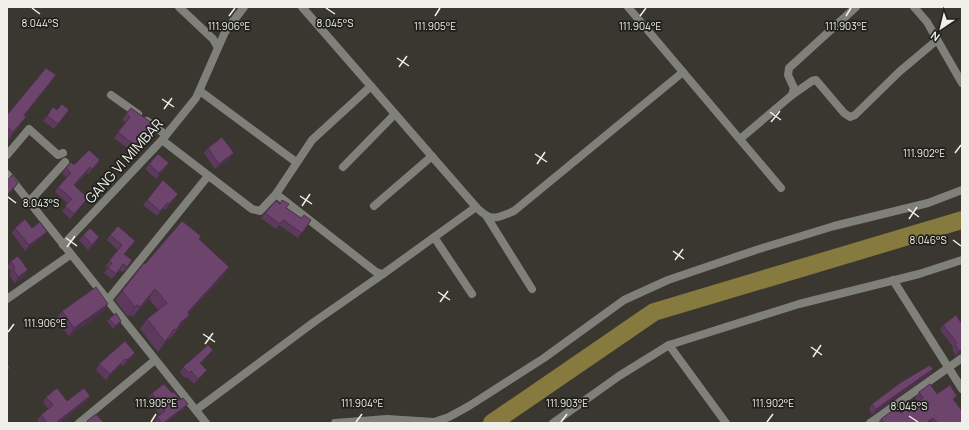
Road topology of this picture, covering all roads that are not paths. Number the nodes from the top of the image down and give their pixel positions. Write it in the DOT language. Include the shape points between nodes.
graph roads {
  1 [pos="179,7"];
  2 [pos="244,7"];
  3 [pos="302,7"];
  4 [pos="856,7"];
  5 [pos="914,7"];
  6 [pos="632,8"];
  7 [pos="937,40"];
  8 [pos="217,46"];
  9 [pos="683,72"];
  10 [pos="962,83"];
  11 [pos="371,86"];
  12 [pos="200,90"];
  13 [pos="111,95"];
  14 [pos="792,95"];
  15 [pos="395,114"];
  16 [pos="164,138"];
  17 [pos="740,139"];
  18 [pos="63,153"];
  19 [pos="7,156"];
  20 [pos="432,156"];
  21 [pos="65,162"];
  22 [pos="296,162"];
  23 [pos="343,166"];
  24 [pos="7,174"];
  25 [pos="208,176"];
  26 [pos="781,188"];
  27 [pos="962,190"];
  28 [pos="276,194"];
  29 [pos="29,202"];
  30 [pos="374,206"];
  31 [pos="476,207"];
  32 [pos="487,218"];
  33 [pos="434,238"];
  34 [pos="63,246"];
  35 [pos="70,255"];
  36 [pos="962,260"];
  37 [pos="383,274"];
  38 [pos="893,280"];
  39 [pos="532,289"];
  40 [pos="472,294"];
  41 [pos="7,299"];
  42 [pos="107,300"];
  43 [pos="669,345"];
  44 [pos="962,358"];
  45 [pos="155,360"];
  46 [pos="949,367"];
  47 [pos="962,388"];
  48 [pos="196,410"];
  49 [pos="79,423"];
  50 [pos="206,423"];
  51 [pos="335,423"];
  52 [pos="553,423"];
  53 [pos="726,423"];
  54 [pos="870,423"];
  1 -- 8 [label="street" via="213,39"];
  2 -- 8 [label="street, GANG VI MIMBAR"];
  3 -- 11 [label="street"];
  4 -- 14 [label="street" via="789,68 788,75 794,88"];
  5 -- 7 [label="street" via="927,22"];
  6 -- 9 [label="street"];
  7 -- 10 [label="street"];
  7 -- 14 [label="street" via="850,117 844,114 816,80"];
  8 -- 12 [label="street, GANG VI MIMBAR"];
  9 -- 17 [label="street"];
  9 -- 32 [label="street" via="514,211 497,218"];
  11 -- 15 [label="street"];
  11 -- 22 [label="street" via="312,140"];
  12 -- 16 [label="street, GANG VI MIMBAR"];
  12 -- 22 [label="street"];
  13 -- 16 [label="street"];
  14 -- 17 [label="street"];
  15 -- 20 [label="street"];
  15 -- 23 [label="street"];
  16 -- 25 [label="street"];
  16 -- 34 [label="street, GANG VI MIMBAR"];
  17 -- 26 [label="street"];
  18 -- 19 [label="street" via="58,155 29,129"];
  20 -- 30 [label="street"];
  20 -- 31 [label="street"];
  21 -- 29 [label="street"];
  22 -- 28 [label="street"];
  24 -- 29 [label="street"];
  25 -- 28 [label="street" via="256,211 265,207"];
  25 -- 42 [label="street"];
  27 -- 51 [label="street" via="928,203 834,226 668,280 624,300 544,358 449,417 434,422 387,419"];
  28 -- 37 [label="street" via="376,272"];
  29 -- 34 [label="street"];
  31 -- 32 [label="street"];
  31 -- 33 [label="street"];
  32 -- 39 [label="street"];
  33 -- 37 [label="street"];
  33 -- 40 [label="street"];
  34 -- 35 [label="street"];
  35 -- 41 [label="street"];
  35 -- 42 [label="street"];
  36 -- 38 [label="street"];
  37 -- 48 [label="street"];
  38 -- 43 [label="street" via="799,304"];
  38 -- 46 [label="street"];
  42 -- 45 [label="street"];
  43 -- 52 [label="street" via="619,376"];
  43 -- 53 [label="street"];
  44 -- 46 [label="street"];
  45 -- 48 [label="street"];
  45 -- 49 [label="street"];
  46 -- 47 [label="street"];
  46 -- 54 [label="street"];
  48 -- 50 [label="street"];
}
